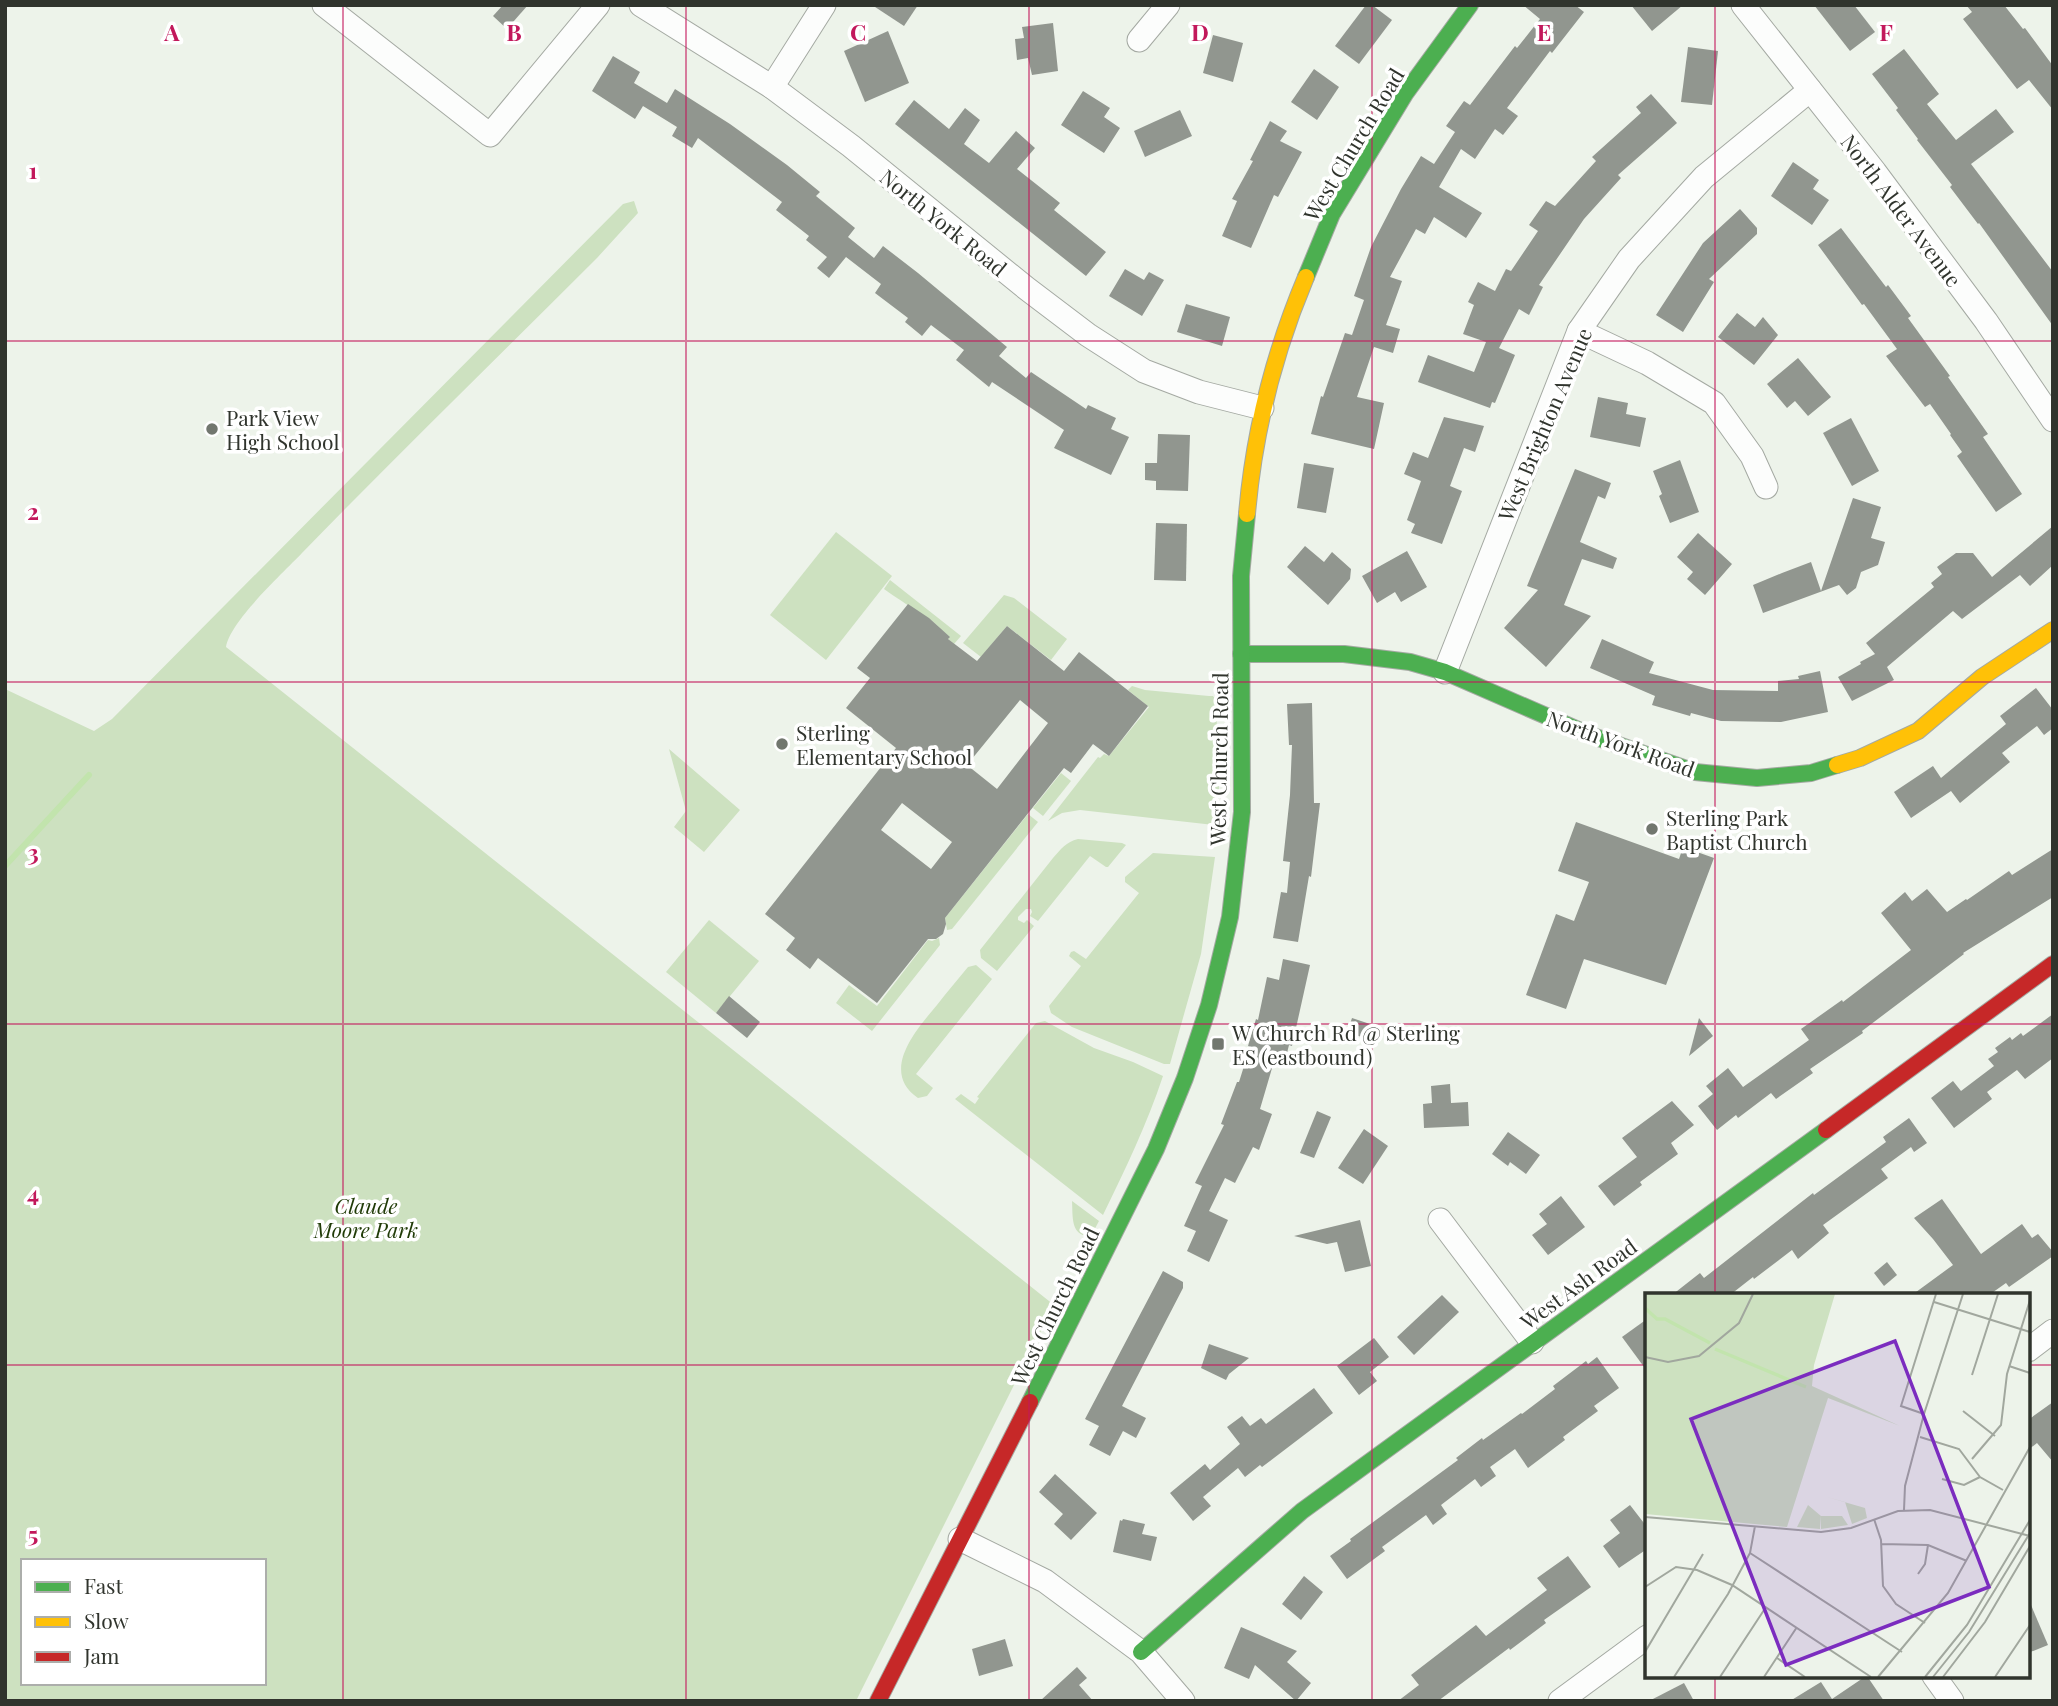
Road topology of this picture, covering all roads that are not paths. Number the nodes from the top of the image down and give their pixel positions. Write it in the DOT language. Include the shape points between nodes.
graph roads {
  1 [pos="324,5"];
  2 [pos="598,5"];
  3 [pos="641,5"];
  4 [pos="824,5"];
  5 [pos="1168,5"];
  6 [pos="1470,5"];
  7 [pos="1743,5"];
  8 [pos="1139,40"];
  9 [pos="772,88"];
  10 [pos="1810,90"];
  11 [pos="1579,331"];
  12 [pos="1262,408"];
  13 [pos="2053,421"];
  14 [pos="1766,487"];
  15 [pos="2053,630"];
  16 [pos="1241,654"];
  17 [pos="1445,672"];
  18 [pos="2053,964"];
  19 [pos="1440,1220"];
  20 [pos="2053,1331"];
  21 [pos="1532,1342"];
  22 [pos="2030,1348"];
  23 [pos="960,1539"];
  24 [pos="1645,1639"];
  25 [pos="1141,1652"];
  26 [pos="1935,1678"];
  27 [pos="1575,1696"];
  28 [pos="878,1701"];
  29 [pos="1183,1701"];
  30 [pos="1952,1701"];
  1 -- 2 [label="street" via="490,135"];
  3 -- 9 [label="street, North York Road"];
  4 -- 9 [label="street"];
  5 -- 8 [label="street"];
  6 -- 12 [label="street, West Church Road" via="1405,94 1332,214 1287,321"];
  7 -- 10 [label="street, North Alder Avenue"];
  9 -- 12 [label="street, North York Road" via="1088,335 1144,371 1199,392"];
  10 -- 11 [label="street, West Brighton Avenue" via="1704,177 1629,259"];
  10 -- 13 [label="street, North Alder Avenue" via="1986,321"];
  11 -- 14 [label="street" via="1647,363 1714,403 1752,456"];
  11 -- 17 [label="street, West Brighton Avenue"];
  12 -- 16 [label="street, West Church Road" via="1245,524"];
  15 -- 17 [label="street, North York Road" via="1982,677 1918,731 1860,758 1811,773 1757,778 1695,772 1590,735"];
  16 -- 17 [label="street, North York Road" via="1344,654 1410,662"];
  16 -- 23 [label="street, West Church Road" via="1242,812 1230,917 1209,1005 1156,1149"];
  18 -- 21 [label="street, West Ash Road"];
  19 -- 21 [label="street"];
  20 -- 22 [label="street"];
  21 -- 25 [label="street, West Ash Road" via="1303,1511"];
  23 -- 25 [label="street" via="1045,1581"];
  23 -- 28 [label="street, West Church Road"];
  24 -- 27 [label="street"];
  25 -- 29 [label="street"];
  26 -- 30 [label="street"];
}
